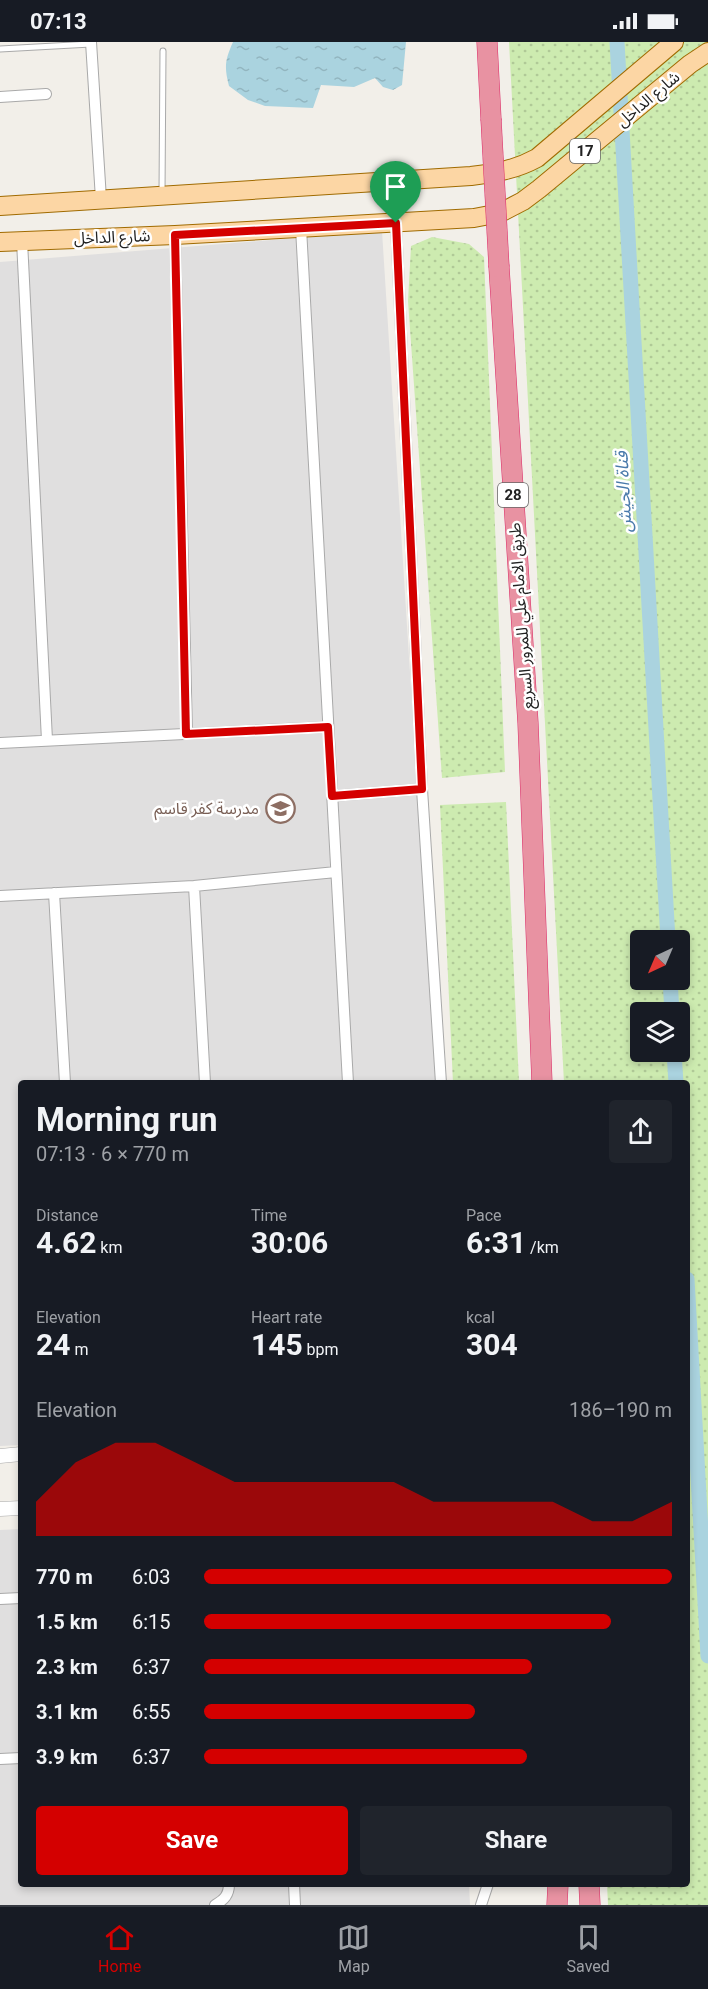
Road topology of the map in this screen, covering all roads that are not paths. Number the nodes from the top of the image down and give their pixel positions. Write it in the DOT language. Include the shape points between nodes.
graph roads {
  1 [pos="487,42"];
  2 [pos="674,42"];
  3 [pos="91,43"];
  4 [pos="0,49"];
  5 [pos="163,51"];
  6 [pos="708,52"];
  7 [pos="46,94"];
  8 [pos="0,97"];
  9 [pos="162,195"];
  10 [pos="101,199"];
  11 [pos="0,206"];
  12 [pos="396,223"];
  13 [pos="301,228"];
  14 [pos="175,235"];
  15 [pos="22,241"];
  16 [pos="0,242"];
  17 [pos="328,727"];
  18 [pos="186,734"];
  19 [pos="47,740"];
  20 [pos="0,743"];
  21 [pos="422,789"];
  22 [pos="332,796"];
  23 [pos="336,872"];
  24 [pos="194,886"];
  25 [pos="54,893"];
  26 [pos="0,896"];
  27 [pos="65,1080"];
  28 [pos="205,1080"];
  29 [pos="348,1080"];
  30 [pos="441,1080"];
  31 [pos="542,1080"];
  32 [pos="18,1454"];
  33 [pos="0,1456"];
  34 [pos="18,1508"];
  35 [pos="0,1509"];
  36 [pos="18,1598"];
  37 [pos="0,1599"];
  38 [pos="18,1758"];
  39 [pos="0,1759"];
  40 [pos="229,1887"];
  41 [pos="294,1887"];
  42 [pos="487,1887"];
  43 [pos="558,1887"];
  44 [pos="589,1887"];
  45 [pos="215,1905"];
  46 [pos="295,1905"];
  47 [pos="481,1905"];
  48 [pos="557,1905"];
  49 [pos="590,1905"];
  1 -- 31 [label="highway, طريق الامام علي للمرور السريع / 28, bridge" via="528,723"];
  2 -- 9 [label="main road, شارع الداخل / 17" via="537,158 500,173"];
  3 -- 4 [label="lane"];
  3 -- 10 [label="street"];
  5 -- 9 [label="lane"];
  6 -- 12 [label="main road, شارع الداخل / 17" via="523,201 500,213 474,218"];
  7 -- 8 [label="street"];
  9 -- 10 [label="main road, شارع الداخل"];
  10 -- 11 [label="main road, شارع الداخل"];
  12 -- 13 [label="main road, شارع الداخل"];
  12 -- 21 [label="street"];
  13 -- 14 [label="main road, شارع الداخل"];
  13 -- 17 [label="street"];
  14 -- 15 [label="main road, شارع الداخل"];
  14 -- 18 [label="street"];
  15 -- 16 [label="main road, شارع الداخل"];
  15 -- 19 [label="street"];
  17 -- 18 [label="street"];
  17 -- 22 [label="street"];
  18 -- 19 [label="street"];
  19 -- 20 [label="street"];
  21 -- 22 [label="street"];
  21 -- 30 [label="street"];
  22 -- 23 [label="street"];
  23 -- 24 [label="street"];
  23 -- 29 [label="street"];
  24 -- 25 [label="street"];
  24 -- 28 [label="street"];
  25 -- 26 [label="street"];
  25 -- 27 [label="street"];
  32 -- 33 [label="street"];
  34 -- 35 [label="street"];
  36 -- 37 [label="street"];
  38 -- 39 [label="street"];
  40 -- 45 [label="street" via="224,1900"];
  41 -- 46 [label="street"];
  42 -- 47 [label="street"];
  43 -- 48 [label="highway"];
  44 -- 49 [label="highway"];
}
